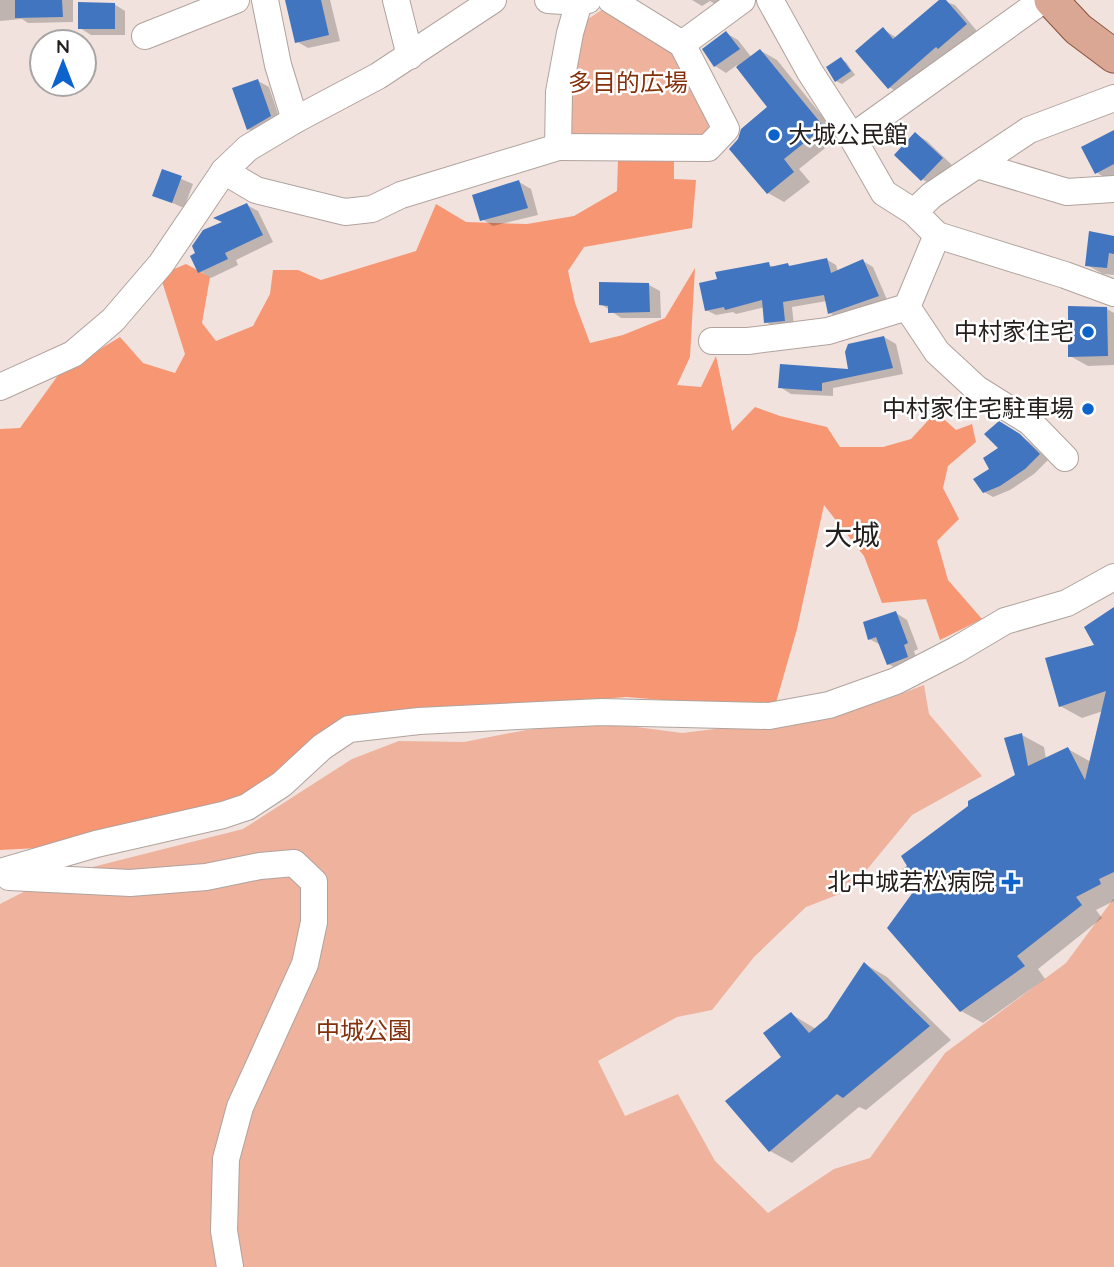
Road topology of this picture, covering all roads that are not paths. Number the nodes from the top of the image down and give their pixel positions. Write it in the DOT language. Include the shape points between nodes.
graph roads {
  1 [pos="236,0"];
  2 [pos="265,0"];
  3 [pos="396,0"];
  4 [pos="494,0"];
  5 [pos="548,0"];
  6 [pos="611,0"];
  7 [pos="742,0"];
  8 [pos="770,0"];
  9 [pos="1043,0"];
  10 [pos="1051,0"];
  11 [pos="582,1"];
  12 [pos="145,36"];
  13 [pos="682,44"];
  14 [pos="410,56"];
  15 [pos="1114,56"];
  16 [pos="1114,98"];
  17 [pos="295,120"];
  18 [pos="852,136"];
  19 [pos="558,147"];
  20 [pos="977,165"];
  21 [pos="224,171"];
  22 [pos="1114,189"];
  23 [pos="914,212"];
  24 [pos="937,235"];
  25 [pos="1114,293"];
  26 [pos="907,307"];
  27 [pos="712,341"];
  28 [pos="0,387"];
  29 [pos="1065,458"];
  30 [pos="1114,577"];
  31 [pos="0,874"];
  32 [pos="230,1267"];
  1 -- 12 [label="street"];
  2 -- 17 [label="street"];
  3 -- 14 [label="street"];
  4 -- 14 [label="street"];
  5 -- 11 [label="street"];
  6 -- 13 [label="street"];
  7 -- 13 [label="street"];
  8 -- 18 [label="street"];
  9 -- 18 [label="street"];
  10 -- 15 [label="main road" via="1078,29"];
  11 -- 19 [label="street" via="570,33 559,92"];
  13 -- 19 [label="street" via="726,129 708,148"];
  14 -- 17 [label="street"];
  16 -- 20 [label="street" via="1029,131"];
  17 -- 21 [label="street" via="248,148"];
  18 -- 23 [label="street" via="884,193"];
  19 -- 21 [label="street" via="401,195 372,209 345,212 256,190"];
  20 -- 22 [label="street" via="1067,192"];
  20 -- 23 [label="street"];
  21 -- 28 [label="street" via="161,264 113,320 73,354"];
  23 -- 24 [label="street"];
  24 -- 25 [label="street"];
  24 -- 26 [label="street"];
  26 -- 27 [label="street" via="828,331"];
  26 -- 29 [label="street" via="937,352 977,389 1030,422"];
  30 -- 31 [label="street" via="1067,603 1005,621 896,681 830,705 769,716 601,712 349,729 247,807 96,844"];
  31 -- 32 [label="street" via="130,883 294,863 314,881 314,922 304,964 240,1107 226,1159 224,1231"];
}
